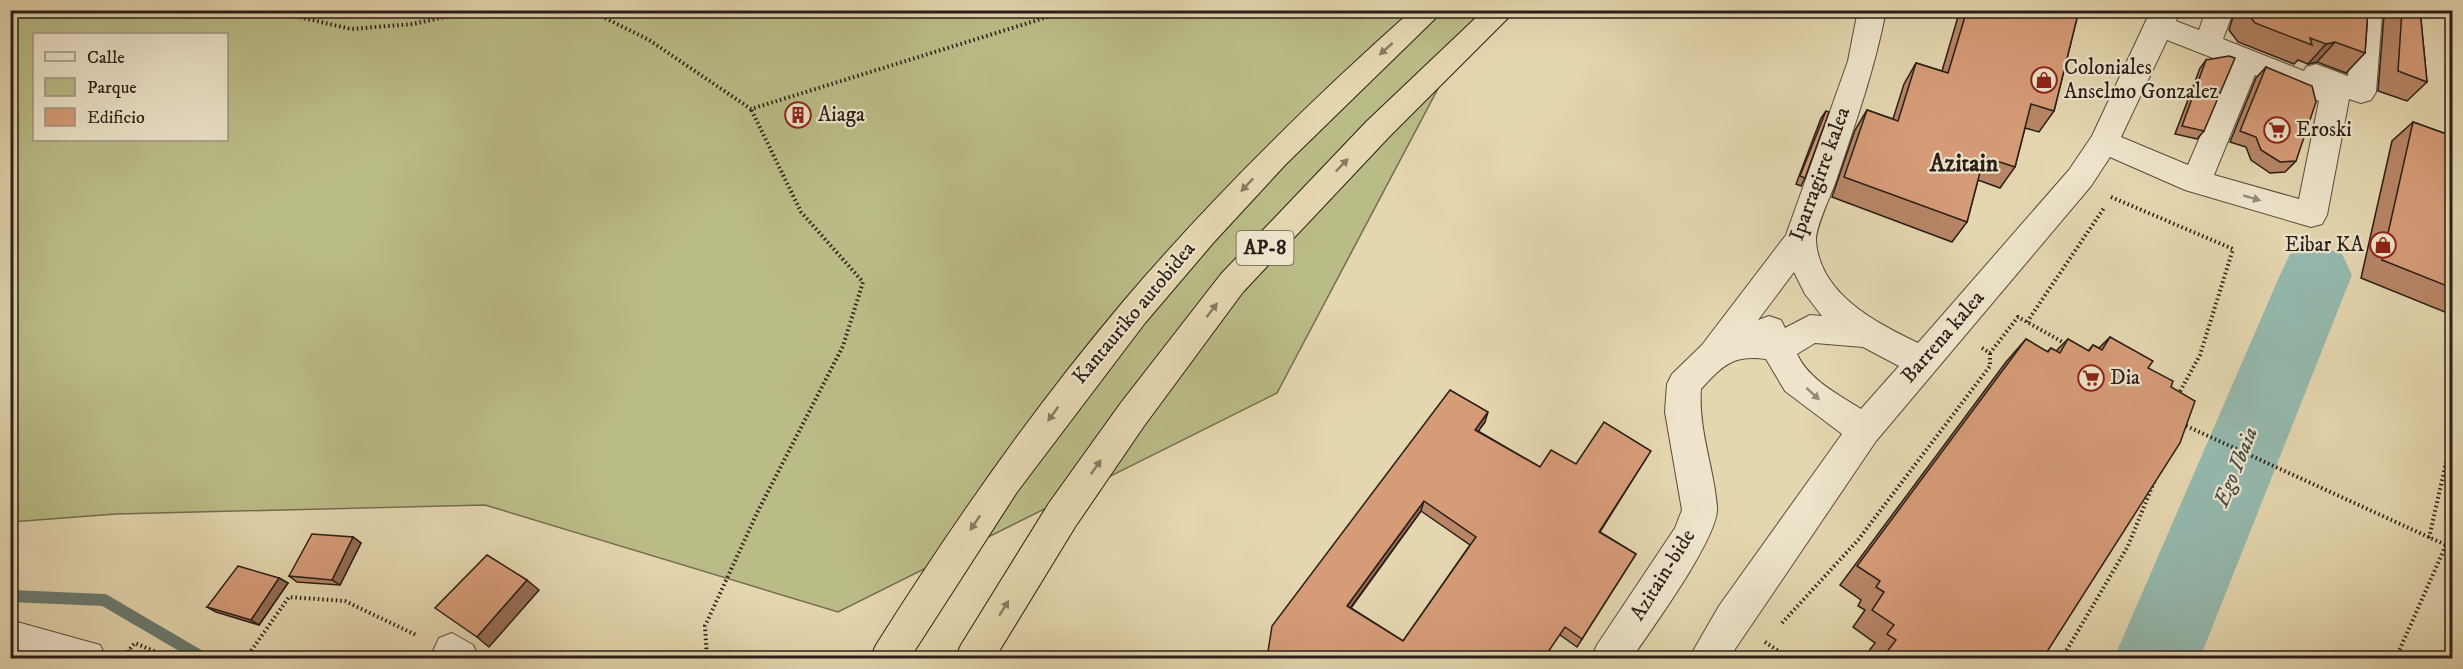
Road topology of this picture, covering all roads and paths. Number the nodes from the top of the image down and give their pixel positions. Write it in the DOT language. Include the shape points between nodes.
graph roads {
  1 [pos="269,10"];
  2 [pos="477,10"];
  3 [pos="589,10"];
  4 [pos="1070,10"];
  5 [pos="1430,10"];
  6 [pos="1502,10"];
  7 [pos="1872,10"];
  8 [pos="2355,10"];
  9 [pos="2163,18"];
  10 [pos="2215,24"];
  11 [pos="2247,60"];
  12 [pos="751,109"];
  13 [pos="2104,142"];
  14 [pos="2196,182"];
  15 [pos="1800,240"];
  16 [pos="1808,272"];
  17 [pos="1761,291"];
  18 [pos="2028,322"];
  19 [pos="1810,329"];
  20 [pos="1950,330"];
  21 [pos="1868,334"];
  22 [pos="2069,345"];
  23 [pos="1780,348"];
  24 [pos="1716,351"];
  25 [pos="1990,353"];
  26 [pos="1921,361"];
  27 [pos="2173,404"];
  28 [pos="2178,423"];
  29 [pos="1864,430"];
  30 [pos="2452,436"];
  31 [pos="2158,474"];
  32 [pos="2452,513"];
  33 [pos="2429,538"];
  34 [pos="2446,545"];
  35 [pos="1781,624"];
  36 [pos="1773,633"];
  37 [pos="10,638"];
  38 [pos="456,655"];
  39 [pos="247,657"];
  40 [pos="87,658"];
  41 [pos="146,658"];
  42 [pos="170,658"];
  43 [pos="707,658"];
  44 [pos="889,658"];
  45 [pos="974,658"];
  46 [pos="1610,658"];
  47 [pos="1708,658"];
  48 [pos="1789,658"];
  49 [pos="2062,658"];
  50 [pos="2396,658"];
  1 -- 2 [label="path" via="351,29 413,24"];
  3 -- 12 [label="path" via="649,40"];
  4 -- 12 [label="path"];
  5 -- 44 [label="highway, Kantauriko autobidea / AP-8, one-way" via="1288,141 1192,243 1083,373 1008,474"];
  45 -- 6 [label="highway, AP-8, one-way" via="1062,515 1232,283 1378,129"];
  7 -- 15 [label="street, Iparragirre kalea" via="1862,61"];
  8 -- 10 [label="street" via="2368,15 2361,92"];
  9 -- 10 [label="street"];
  9 -- 11 [label="street"];
  9 -- 13 [label="street, Barrena kalea"];
  11 -- 14 [label="street"];
  14 -- 11 [label="street, one-way" via="2311,215 2336,95"];
  12 -- 43 [label="path" via="801,212 863,282 843,346 758,511 705,626"];
  13 -- 14 [label="street"];
  13 -- 20 [label="street, Barrena kalea" via="2080,178"];
  15 -- 16 [label="street"];
  15 -- 17 [label="street, Iparragirre kalea"];
  16 -- 19 [label="street"];
  16 -- 21 [label="street" via="1837,311"];
  17 -- 23 [label="street" via="1767,327"];
  17 -- 24 [label="street, Iparragirre kalea"];
  18 -- 22 [label="path"];
  18 -- 25 [label="path" via="2018,317"];
  18 -- 27 [label="path" via="2112,196 2234,249 2200,355"];
  19 -- 21 [label="street"];
  19 -- 23 [label="street"];
  20 -- 25 [label="path"];
  20 -- 26 [label="street, Barrena kalea"];
  21 -- 26 [label="street"];
  23 -- 24 [label="street" via="1750,342"];
  23 -- 29 [label="street, one-way" via="1789,372"];
  24 -- 46 [label="street, Azitain-bide" via="1684,384 1682,412 1700,510 1689,538"];
  25 -- 35 [label="path" via="1990,366 1858,540"];
  26 -- 29 [label="street, Barrena kalea"];
  28 -- 33 [label="path"];
  29 -- 47 [label="street, Barrena kalea"];
  30 -- 33 [label="path"];
  31 -- 49 [label="path" via="2128,546"];
  32 -- 34 [label="path"];
  33 -- 34 [label="path"];
  34 -- 50 [label="path"];
  36 -- 48 [label="path" via="1764,641"];
  37 -- 40 [label="street"];
  38 -- 39 [label="path" via="345,602 289,597"];
  41 -- 42 [label="path" via="128,651 135,643"];
}
